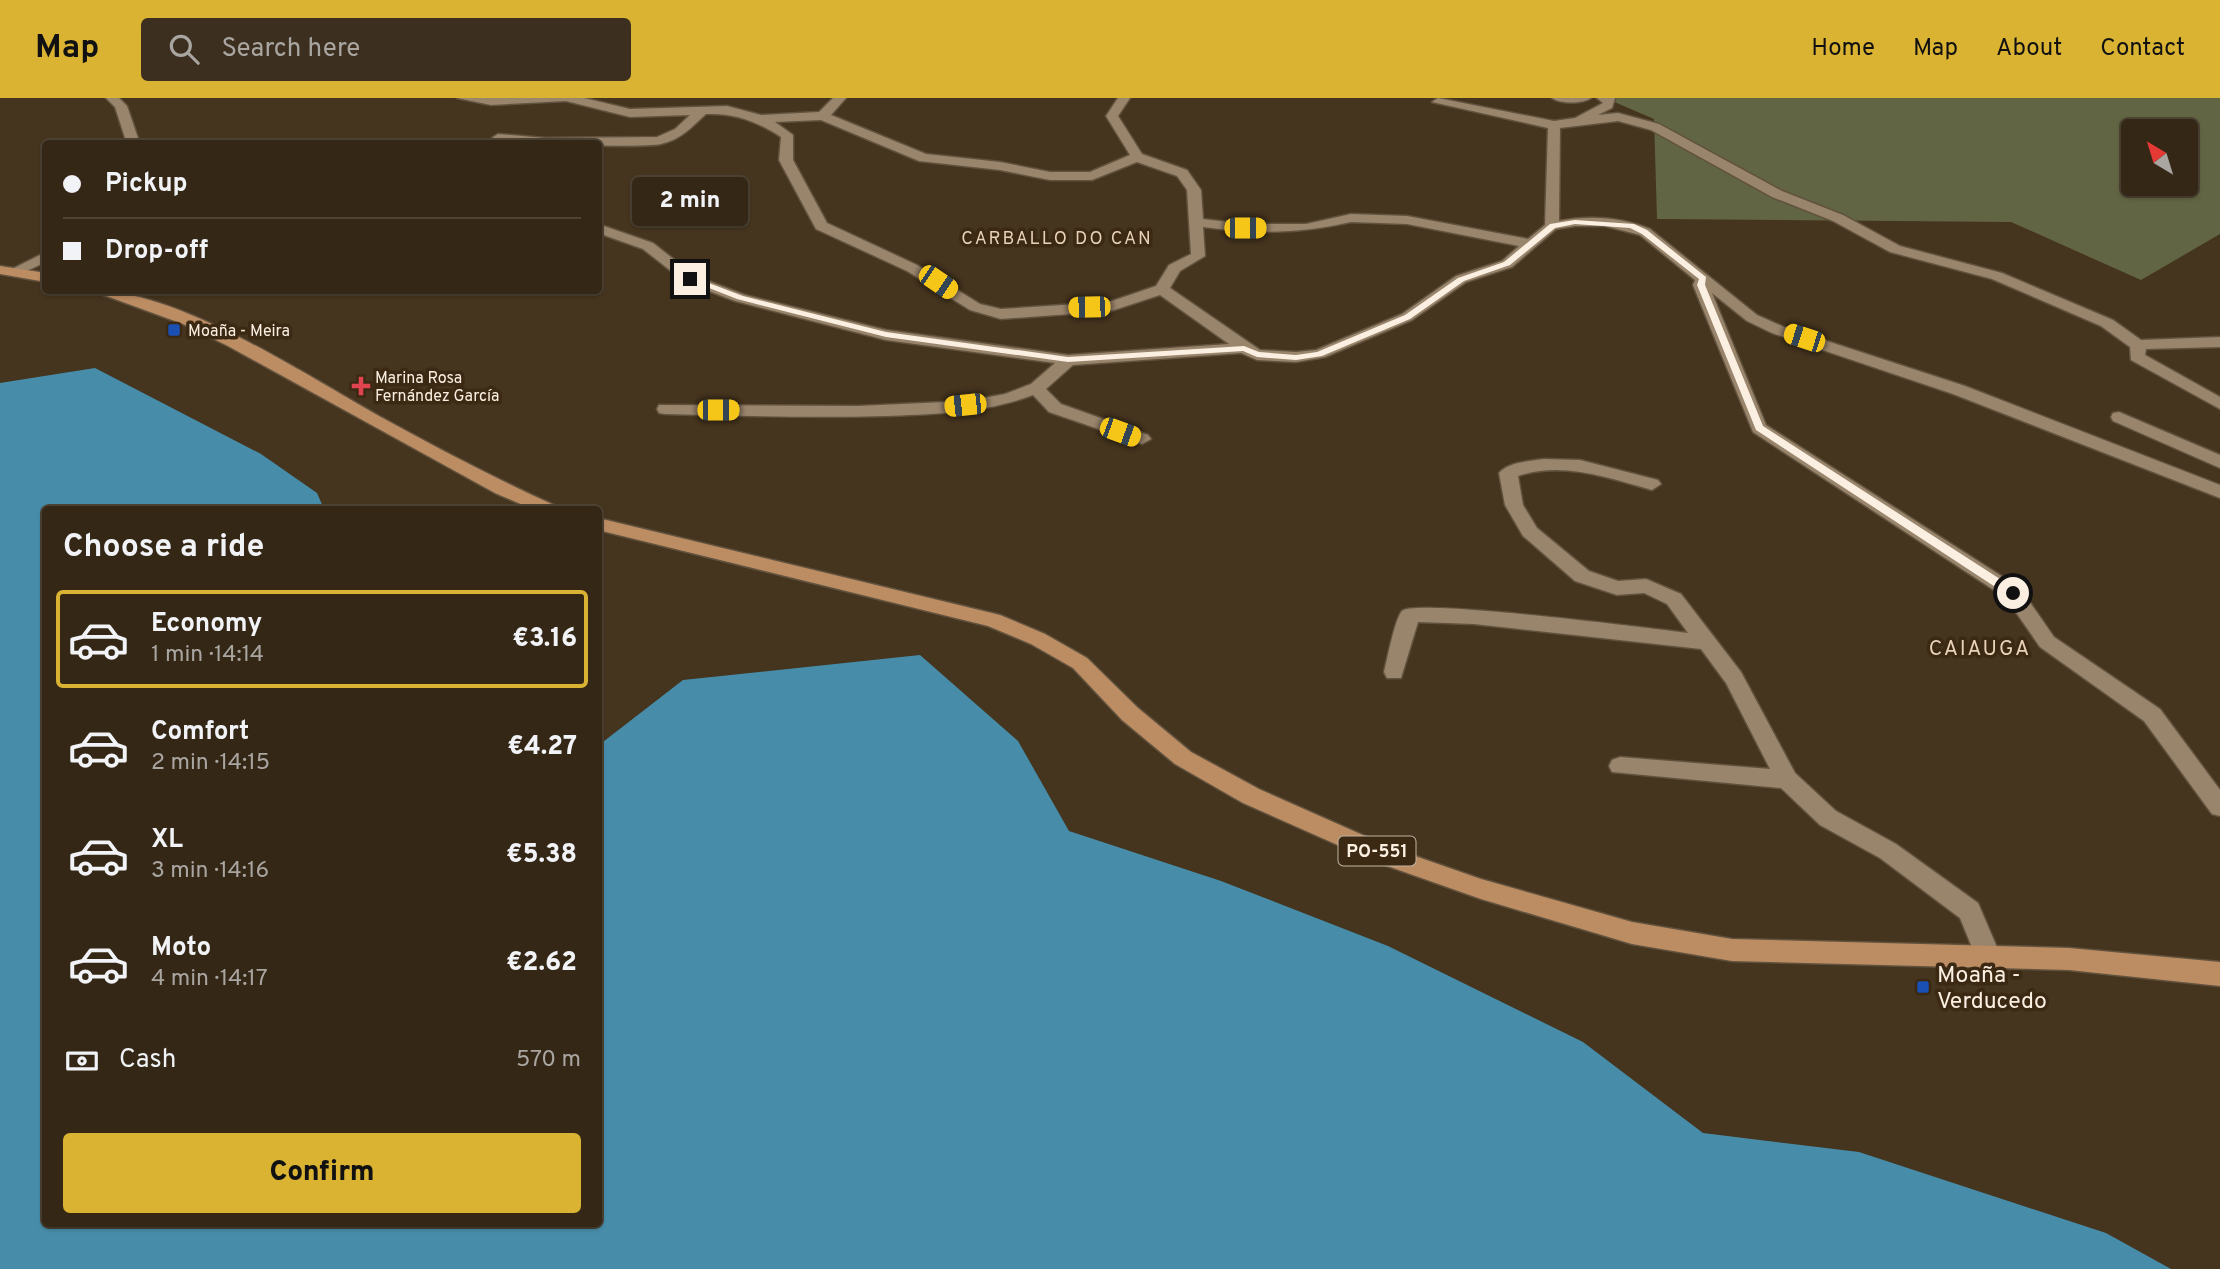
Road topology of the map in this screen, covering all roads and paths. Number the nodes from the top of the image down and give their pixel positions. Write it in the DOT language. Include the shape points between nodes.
graph roads {
  1 [pos="111,98"];
  2 [pos="463,98"];
  3 [pos="563,98"];
  4 [pos="569,98"];
  5 [pos="841,98"];
  6 [pos="1124,98"];
  7 [pos="1558,98"];
  8 [pos="1585,98"];
  9 [pos="1603,98"];
  10 [pos="1438,102"];
  11 [pos="702,111"];
  12 [pos="823,116"];
  13 [pos="761,120"];
  14 [pos="1578,121"];
  15 [pos="1554,125"];
  16 [pos="498,138"];
  17 [pos="133,140"];
  18 [pos="522,140"];
  19 [pos="602,142"];
  20 [pos="1137,157"];
  21 [pos="1196,222"];
  22 [pos="1552,226"];
  23 [pos="602,229"];
  24 [pos="1531,244"];
  25 [pos="42,257"];
  26 [pos="4,271"];
  27 [pos="42,277"];
  28 [pos="1703,279"];
  29 [pos="1162,289"];
  30 [pos="108,294"];
  31 [pos="2220,342"];
  32 [pos="2138,345"];
  33 [pos="1244,348"];
  34 [pos="1068,359"];
  35 [pos="1036,389"];
  36 [pos="2220,404"];
  37 [pos="665,409"];
  38 [pos="2119,417"];
  39 [pos="1142,439"];
  40 [pos="2220,461"];
  41 [pos="1652,484"];
  42 [pos="2220,492"];
  43 [pos="541,506"];
  44 [pos="602,525"];
  45 [pos="1707,642"];
  46 [pos="1394,672"];
  47 [pos="1620,766"];
  48 [pos="1787,779"];
  49 [pos="2220,807"];
  50 [pos="1989,959"];
  51 [pos="2220,974"];
  1 -- 17 [label="street" via="121,106"];
  2 -- 3 [label="street"];
  4 -- 11 [label="street" via="630,113"];
  5 -- 12 [label="street"];
  6 -- 20 [label="street" via="1112,116"];
  7 -- 8 [label="street"];
  9 -- 14 [label="street" via="1610,100 1608,105"];
  10 -- 15 [label="street"];
  11 -- 13 [label="street" via="727,110"];
  11 -- 19 [label="street" via="659,141"];
  12 -- 13 [label="street"];
  12 -- 20 [label="street" via="924,158 1050,176 1092,176"];
  13 -- 29 [label="street" via="787,135 786,160 821,226 912,268 975,307 1001,314 1111,306"];
  14 -- 15 [label="street"];
  14 -- 32 [label="street" via="1618,117 1655,127 1777,194 1838,218 1895,249 1997,276 2107,323"];
  15 -- 22 [label="street"];
  16 -- 18 [label="street"];
  20 -- 21 [label="street" via="1182,173 1194,190"];
  21 -- 24 [label="street" via="1306,228 1351,218 1406,219"];
  21 -- 29 [label="street" via="1198,256 1174,268"];
  22 -- 24 [label="street"];
  22 -- 28 [label="street" via="1631,226"];
  23 -- 34 [label="street" via="648,246 690,279 740,298 886,335"];
  24 -- 33 [label="street" via="1507,264 1448,287 1408,317 1319,354 1296,358 1257,355"];
  25 -- 26 [label="street"];
  26 -- 27 [label="main road"];
  28 -- 42 [label="street" via="1752,318 1779,330 1959,390"];
  28 -- 49 [label="street" via="1701,285 1759,428 2013,593 2047,642 2152,715"];
  29 -- 33 [label="street"];
  30 -- 43 [label="main road" via="209,332 320,389 447,463"];
  31 -- 32 [label="street"];
  32 -- 36 [label="street" via="2137,357"];
  33 -- 34 [label="street"];
  34 -- 35 [label="street"];
  35 -- 37 [label="street" via="985,403 926,409"];
  35 -- 39 [label="street" via="1055,408"];
  38 -- 40 [label="street"];
  41 -- 45 [label="street" via="1578,464 1523,467 1508,473 1514,505 1530,532 1583,576 1616,588 1646,586 1674,599"];
  44 -- 50 [label="main road, PO-551" via="993,620 1080,663 1130,714 1183,758 1251,796 1384,855 1481,889 1632,933 1732,950"];
  45 -- 46 [label="street" via="1474,617 1410,615"];
  45 -- 48 [label="street" via="1734,678"];
  47 -- 48 [label="street"];
  48 -- 50 [label="street" via="1828,818 1888,850 1969,911"];
  50 -- 51 [label="main road, PO-551" via="2083,960"];
}
